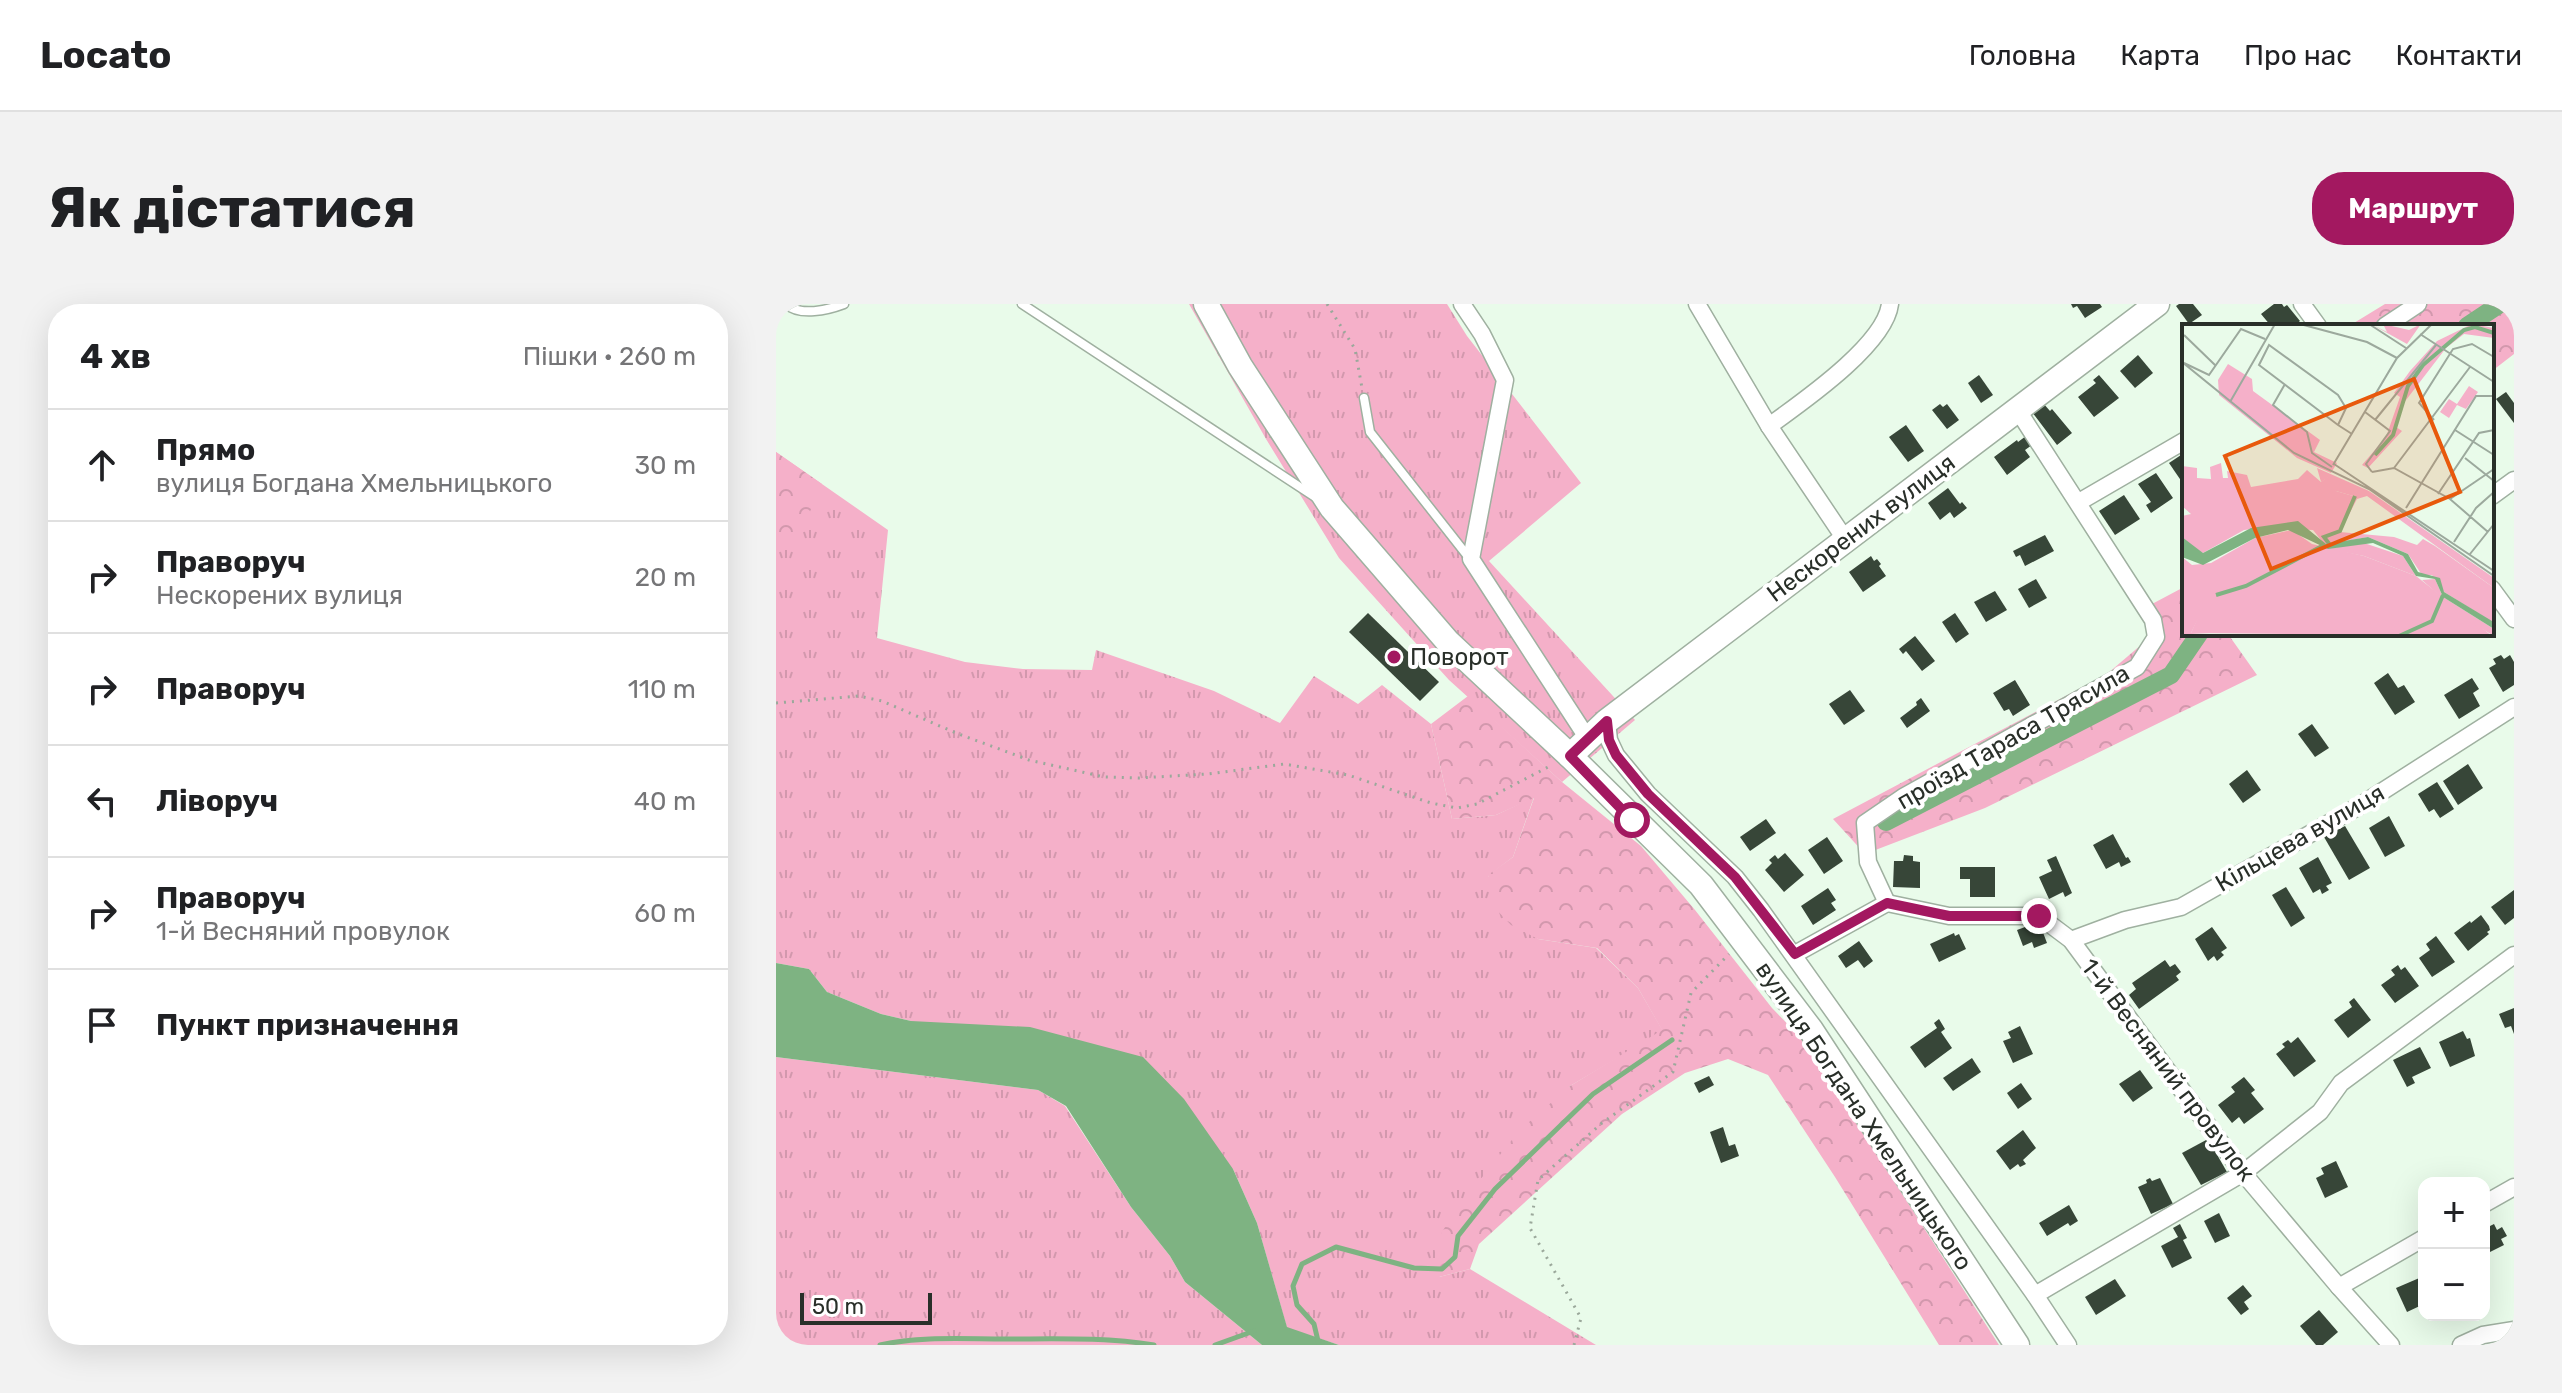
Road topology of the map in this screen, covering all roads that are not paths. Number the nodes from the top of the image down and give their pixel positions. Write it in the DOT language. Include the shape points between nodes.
graph roads {
  1 [pos="786,304"];
  2 [pos="844,304"];
  3 [pos="1022,304"];
  4 [pos="1206,304"];
  5 [pos="1462,304"];
  6 [pos="1697,304"];
  7 [pos="1890,304"];
  8 [pos="2157,304"];
  9 [pos="2302,304"];
  10 [pos="2418,304"];
  11 [pos="2317,324"];
  12 [pos="2388,324"];
  13 [pos="1364,398"];
  14 [pos="2017,409"];
  15 [pos="1769,426"];
  16 [pos="2182,442"];
  17 [pos="2514,480"];
  18 [pos="2494,495"];
  19 [pos="2079,502"];
  20 [pos="1332,508"];
  21 [pos="1845,539"];
  22 [pos="1471,559"];
  23 [pos="2494,592"];
  24 [pos="2514,619"];
  25 [pos="2514,707"];
  26 [pos="1607,721"];
  27 [pos="1588,739"];
  28 [pos="1570,756"];
  29 [pos="1887,903"];
  30 [pos="2071,940"];
  31 [pos="1795,954"];
  32 [pos="2514,955"];
  33 [pos="2243,1173"];
  34 [pos="2514,1187"];
  35 [pos="2490,1201"];
  36 [pos="2418,1241"];
  37 [pos="2339,1287"];
  38 [pos="2035,1295"];
  39 [pos="2514,1330"];
  40 [pos="2017,1345"];
  41 [pos="2068,1345"];
  42 [pos="2391,1345"];
  43 [pos="2461,1345"];
  1 -- 2 [label="lane" via="824,311"];
  3 -- 20 [label="lane"];
  4 -- 20 [label="main road, вулиця Богдана Хмельницького"];
  5 -- 22 [label="street" via="1505,380"];
  6 -- 15 [label="street"];
  7 -- 15 [label="street" via="1889,316 1864,348"];
  8 -- 14 [label="main road, Нескорених вулиця"];
  9 -- 11 [label="street"];
  10 -- 12 [label="street"];
  13 -- 22 [label="lane" via="1370,432"];
  14 -- 19 [label="street, проїзд Тараса Трясила"];
  14 -- 21 [label="main road, Нескорених вулиця"];
  15 -- 21 [label="street"];
  16 -- 19 [label="street"];
  17 -- 18 [label="street"];
  19 -- 29 [label="street, проїзд Тараса Трясила" via="2153,620 2156,637 2137,667 1865,823 1868,862"];
  20 -- 28 [label="main road, вулиця Богдана Хмельницького" via="1448,642"];
  21 -- 26 [label="main road, Нескорених вулиця"];
  22 -- 27 [label="street"];
  23 -- 24 [label="street"];
  25 -- 30 [label="street, Кільцева вулиця" via="2361,805 2181,907"];
  26 -- 27 [label="main road, Нескорених вулиця"];
  26 -- 31 [label="street" via="1616,755 1648,794 1735,877"];
  27 -- 28 [label="main road, Нескорених вулиця"];
  28 -- 40 [label="main road, вулиця Богдана Хмельницького" via="1701,885 1811,1030"];
  29 -- 30 [label="street, 1-й Весняний провулок" via="1949,916 2039,916"];
  29 -- 31 [label="street"];
  30 -- 33 [label="street, 1-й Весняний провулок"];
  31 -- 38 [label="street"];
  32 -- 33 [label="street" via="2341,1083 2320,1112"];
  33 -- 37 [label="street, 1-й Весняний провулок"];
  33 -- 38 [label="street"];
  34 -- 35 [label="street"];
  36 -- 37 [label="street"];
  37 -- 42 [label="street, 1-й Весняний провулок"];
  38 -- 41 [label="street"];
  39 -- 43 [label="street"];
}
